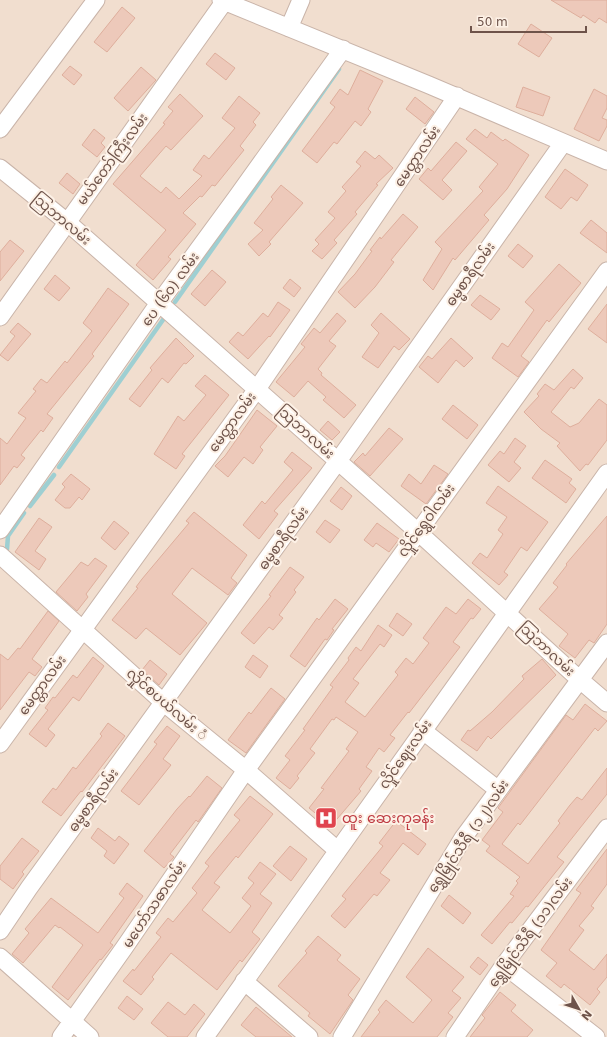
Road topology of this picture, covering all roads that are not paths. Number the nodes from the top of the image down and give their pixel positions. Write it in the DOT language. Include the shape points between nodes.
graph roads {
  1 [pos="96,0"];
  2 [pos="300,0"];
  3 [pos="222,1"];
  4 [pos="289,28"];
  5 [pos="343,49"];
  6 [pos="457,96"];
  7 [pos="0,129"];
  8 [pos="563,143"];
  9 [pos="607,161"];
  10 [pos="0,168"];
  11 [pos="67,222"];
  12 [pos="607,271"];
  13 [pos="159,303"];
  14 [pos="0,317"];
  15 [pos="257,389"];
  16 [pos="338,461"];
  17 [pos="607,473"];
  18 [pos="0,530"];
  19 [pos="418,532"];
  20 [pos="0,555"];
  21 [pos="506,612"];
  22 [pos="82,630"];
  23 [pos="607,643"];
  24 [pos="579,679"];
  25 [pos="164,703"];
  26 [pos="607,703"];
  27 [pos="422,730"];
  28 [pos="0,744"];
  29 [pos="246,770"];
  30 [pos="498,789"];
  31 [pos="607,828"];
  32 [pos="337,850"];
  33 [pos="0,931"];
  34 [pos="0,957"];
  35 [pos="504,965"];
  36 [pos="244,981"];
  37 [pos="72,1021"];
  38 [pos="607,1032"];
  39 [pos="61,1037"];
  40 [pos="90,1037"];
  41 [pos="205,1037"];
  42 [pos="309,1037"];
  43 [pos="342,1037"];
  44 [pos="455,1037"];
  45 [pos="596,1037"];
  46 [pos="604,1037"];
  1 -- 7 [label="street"];
  2 -- 4 [label="street"];
  3 -- 4 [label="street"];
  3 -- 11 [label="street, မယ်တော်ကြီးလမ်း"];
  4 -- 5 [label="street"];
  5 -- 6 [label="street"];
  5 -- 13 [label="street, ပေ (၆၀) လမ်း"];
  6 -- 8 [label="street"];
  6 -- 15 [label="street, မေတ္တာလမ်း"];
  8 -- 9 [label="street"];
  8 -- 16 [label="street, ဓမ္မစာရီလမ်း"];
  10 -- 11 [label="street, သြဘာလမ်း"];
  11 -- 13 [label="street, သြဘာလမ်း"];
  11 -- 14 [label="street, မယ်တော်ကြီးလမ်း"];
  12 -- 19 [label="street, လှိုင်ရွှေဝါလမ်း"];
  13 -- 15 [label="street, သြဘာလမ်း"];
  13 -- 18 [label="street, ပေ (၆၀) လမ်း"];
  15 -- 16 [label="street, သြဘာလမ်း"];
  15 -- 22 [label="street, မေတ္တာလမ်း"];
  16 -- 19 [label="street, သြဘာလမ်း"];
  16 -- 25 [label="street, ဓမ္မစာရီလမ်း"];
  17 -- 21 [label="street, လှိုင်ဈေးလမ်း"];
  19 -- 21 [label="street, သြဘာလမ်း"];
  19 -- 29 [label="street, လှိုင်ရွှေဝါလမ်း"];
  20 -- 22 [label="street, လှိုင်စပယ်လမ်း ံ"];
  21 -- 24 [label="street, သြဘာလမ်း"];
  21 -- 27 [label="street, လှိုင်ဈေးလမ်း"];
  22 -- 25 [label="street, လှိုင်စပယ်လမ်း ံ"];
  22 -- 28 [label="street, မေတ္တာလမ်း"];
  23 -- 24 [label="street, ရွှေမြိုင်သီရီ (၁၂)လမ်း"];
  24 -- 26 [label="street, သြဘာလမ်း"];
  24 -- 30 [label="street, ရွှေမြိုင်သီရီ (၁၂)လမ်း"];
  25 -- 29 [label="street, လှိုင်စပယ်လမ်း ံ"];
  25 -- 33 [label="street, ဓမ္မစာရီလမ်း"];
  27 -- 30 [label="street"];
  27 -- 32 [label="street, လှိုင်ဈေးလမ်း"];
  29 -- 32 [label="street, လှိုင်စပယ်လမ်း ံ"];
  29 -- 37 [label="street, မဟော်သဓာလမ်း"];
  30 -- 43 [label="street, ရွှေမြိုင်သီရီ (၁၂)လမ်း" via="463,838"];
  31 -- 35 [label="street, ရွှေမြိုင်သီရီ (၁၁)လမ်း"];
  32 -- 36 [label="street, လှိုင်ဈေးလမ်း"];
  34 -- 37 [label="street"];
  35 -- 44 [label="street, ရွှေမြိုင်သီရီ (၁၁)လမ်း"];
  35 -- 45 [label="street"];
  36 -- 41 [label="street, လှိုင်ဈေးလမ်း"];
  36 -- 42 [label="street"];
  37 -- 39 [label="street, မဟော်သဓာလမ်း"];
  37 -- 40 [label="street"];
  38 -- 46 [label="street"];
}
